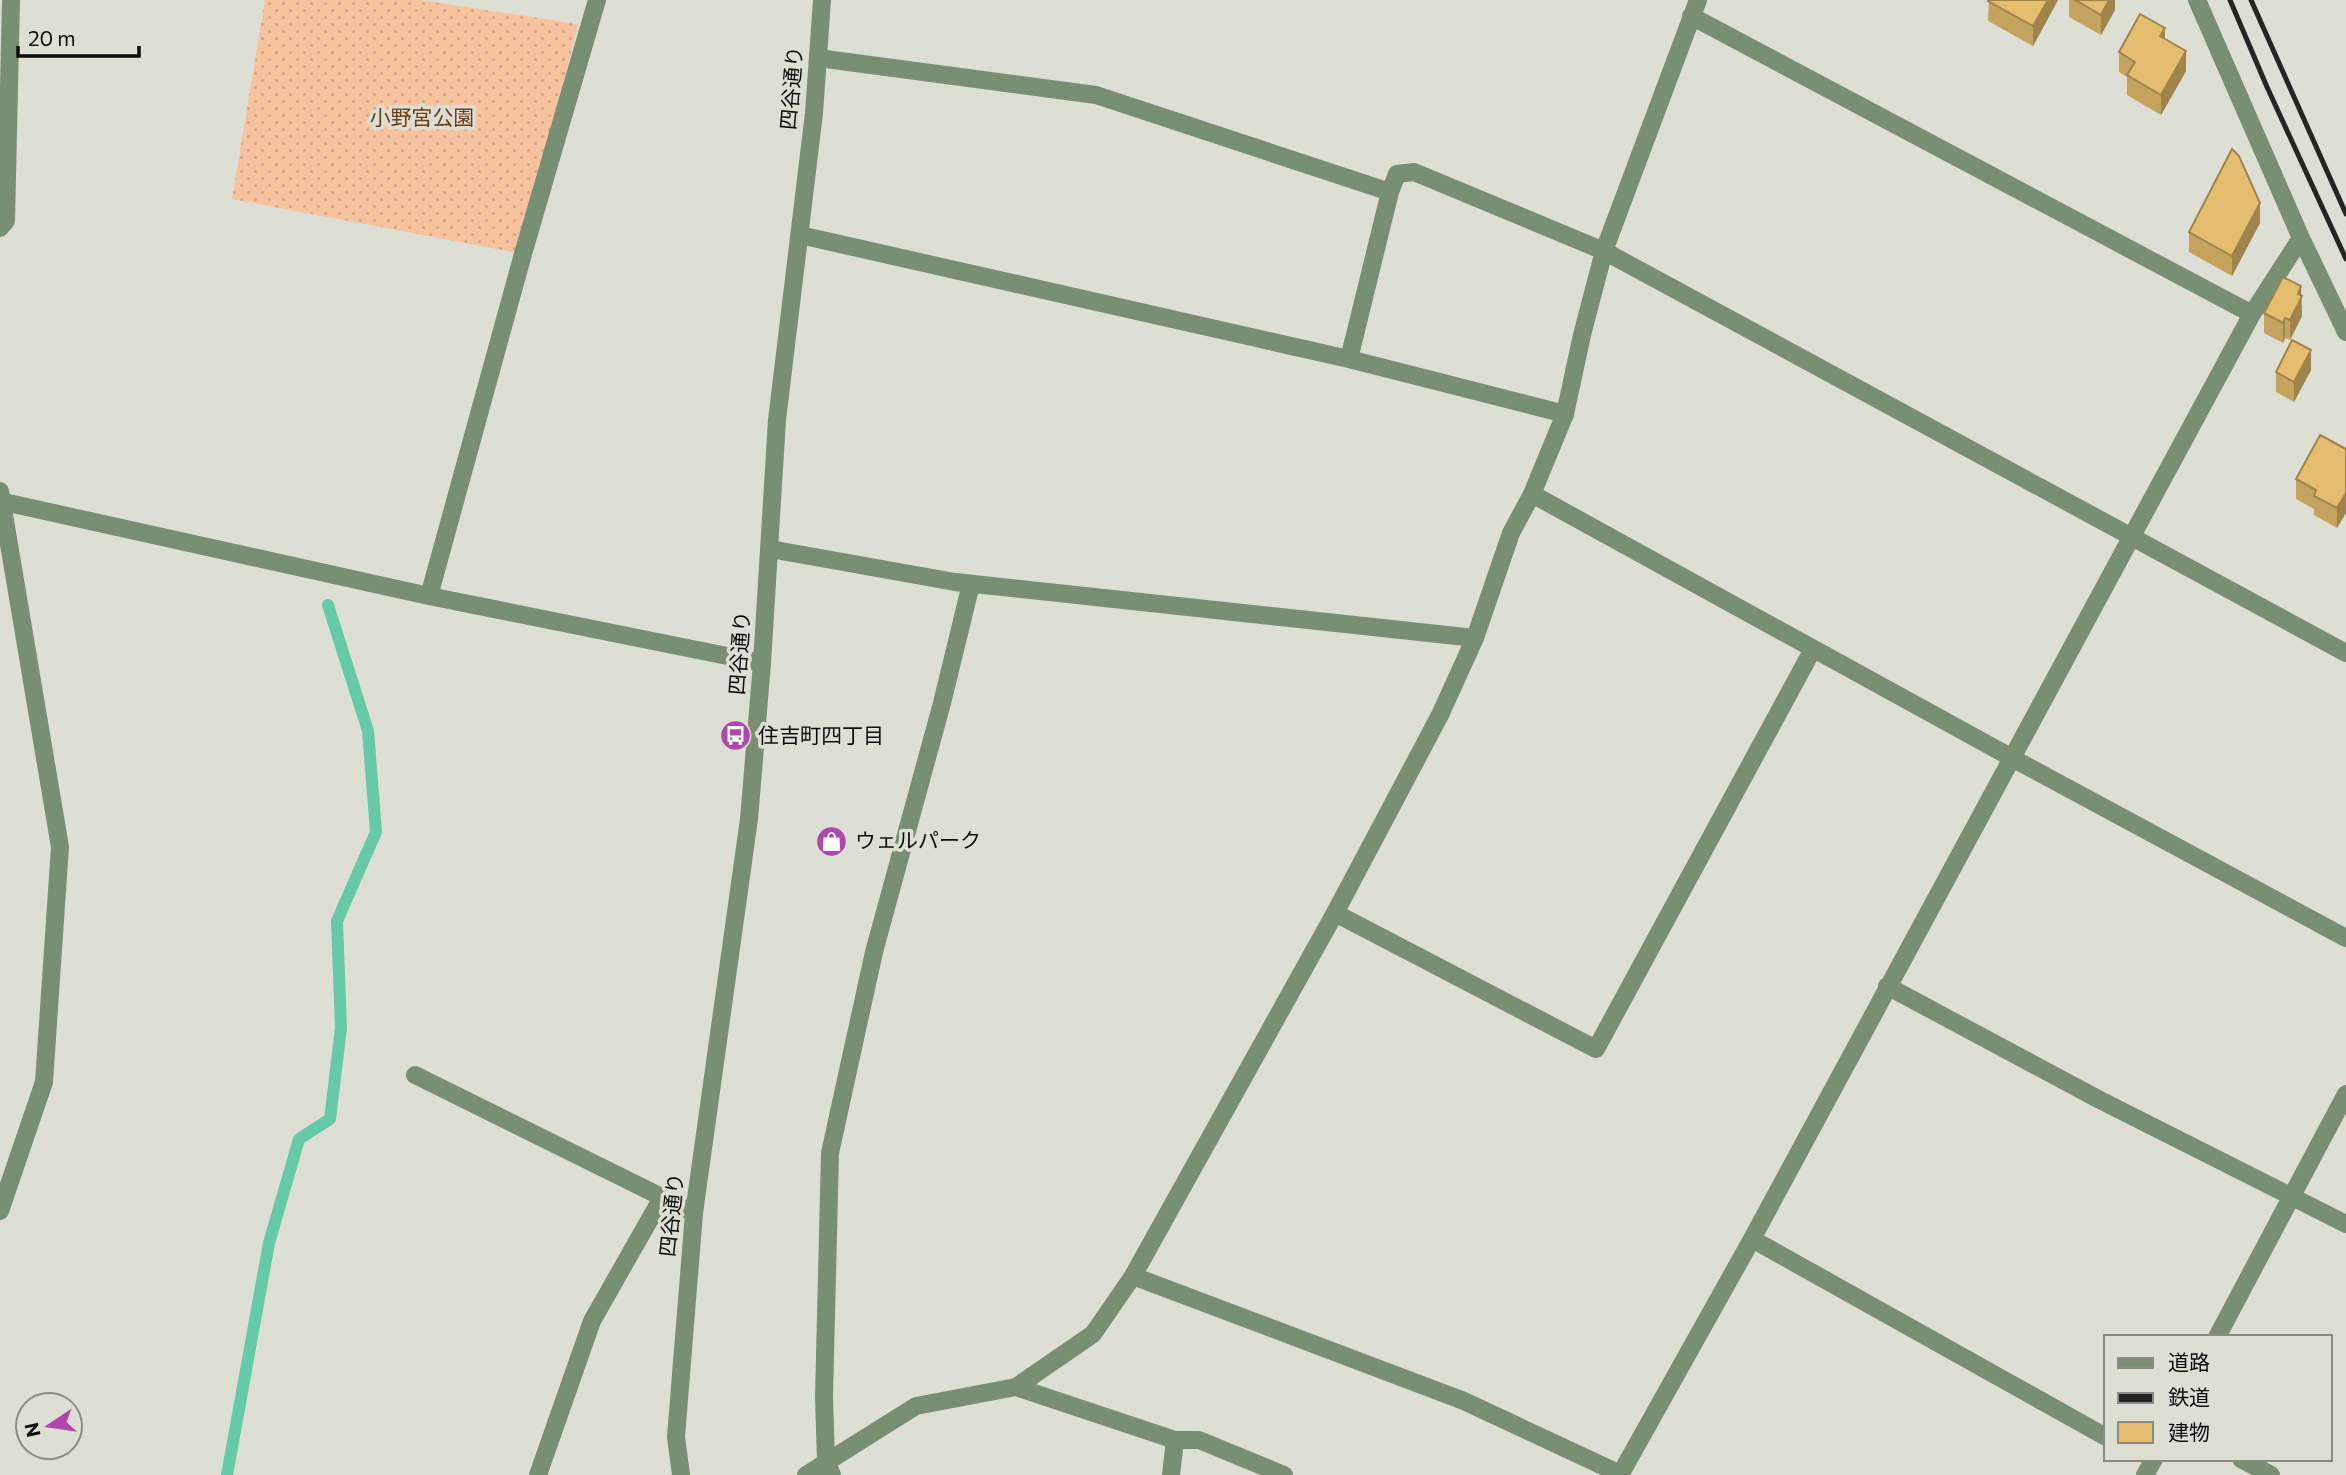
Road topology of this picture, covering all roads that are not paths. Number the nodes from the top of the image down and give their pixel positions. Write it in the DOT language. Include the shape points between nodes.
graph roads {
  1 [pos="11,0"];
  2 [pos="597,0"];
  3 [pos="822,0"];
  4 [pos="2197,0"];
  5 [pos="1695,8"];
  6 [pos="818,58"];
  7 [pos="1390,192"];
  8 [pos="0,228"];
  9 [pos="800,235"];
  10 [pos="2301,238"];
  11 [pos="1604,251"];
  12 [pos="2252,314"];
  13 [pos="2346,332"];
  14 [pos="1349,359"];
  15 [pos="1565,414"];
  16 [pos="1532,494"];
  17 [pos="2,497"];
  18 [pos="2132,537"];
  19 [pos="770,549"];
  20 [pos="971,584"];
  21 [pos="429,596"];
  22 [pos="1475,638"];
  23 [pos="1813,649"];
  24 [pos="2346,653"];
  25 [pos="762,663"];
  26 [pos="2012,758"];
  27 [pos="1335,913"];
  28 [pos="2346,938"];
  29 [pos="1887,986"];
  30 [pos="415,1075"];
  31 [pos="2346,1094"];
  32 [pos="2291,1194"];
  33 [pos="663,1196"];
  34 [pos="0,1210"];
  35 [pos="694,1213"];
  36 [pos="2346,1224"];
  37 [pos="1752,1239"];
  38 [pos="1133,1276"];
  39 [pos="2218,1335"];
  40 [pos="1016,1387"];
  41 [pos="2104,1436"];
  42 [pos="1175,1440"];
  43 [pos="2245,1461"];
  44 [pos="829,1468"];
  45 [pos="538,1475"];
  46 [pos="681,1475"];
  47 [pos="806,1475"];
  48 [pos="1171,1475"];
  49 [pos="1284,1475"];
  50 [pos="1620,1475"];
  51 [pos="2271,1475"];
  1 -- 8 [label="street" via="6,221"];
  2 -- 21 [label="street"];
  3 -- 6 [label="street, 四谷通り"];
  4 -- 10 [label="street"];
  5 -- 11 [label="street"];
  5 -- 12 [label="street"];
  6 -- 7 [label="street" via="1096,95"];
  6 -- 9 [label="street, 四谷通り"];
  7 -- 11 [label="street" via="1397,174 1414,172"];
  7 -- 14 [label="street"];
  9 -- 14 [label="street"];
  9 -- 19 [label="street, 四谷通り" via="777,420"];
  10 -- 12 [label="street"];
  10 -- 13 [label="street"];
  11 -- 15 [label="street"];
  11 -- 18 [label="street"];
  12 -- 18 [label="street"];
  14 -- 15 [label="street"];
  15 -- 16 [label="street"];
  16 -- 22 [label="street" via="1511,533"];
  16 -- 23 [label="street"];
  17 -- 21 [label="street"];
  17 -- 34 [label="street" via="60,846 44,1082"];
  18 -- 24 [label="street"];
  18 -- 26 [label="street"];
  19 -- 20 [label="street"];
  19 -- 25 [label="street, 四谷通り"];
  20 -- 22 [label="street"];
  20 -- 44 [label="street" via="874,952 830,1153 824,1396"];
  21 -- 25 [label="street"];
  22 -- 27 [label="street" via="1440,715"];
  23 -- 26 [label="street"];
  23 -- 27 [label="street" via="1597,1049"];
  25 -- 35 [label="street, 四谷通り" via="748,819"];
  26 -- 28 [label="street"];
  26 -- 29 [label="street"];
  27 -- 38 [label="street"];
  29 -- 32 [label="street" via="2100,1100"];
  29 -- 37 [label="street"];
  30 -- 33 [label="street"];
  31 -- 32 [label="street"];
  32 -- 36 [label="street"];
  32 -- 39 [label="street"];
  33 -- 35 [label="street"];
  33 -- 45 [label="street" via="592,1321"];
  35 -- 46 [label="street, 四谷通り" via="676,1437"];
  37 -- 41 [label="street"];
  37 -- 50 [label="street"];
  38 -- 40 [label="street" via="1093,1335"];
  38 -- 50 [label="street" via="1464,1401"];
  40 -- 42 [label="street"];
  40 -- 44 [label="street" via="916,1406"];
  42 -- 48 [label="street"];
  42 -- 49 [label="street" via="1199,1440"];
  43 -- 51 [label="street"];
  44 -- 47 [label="street"];
}
